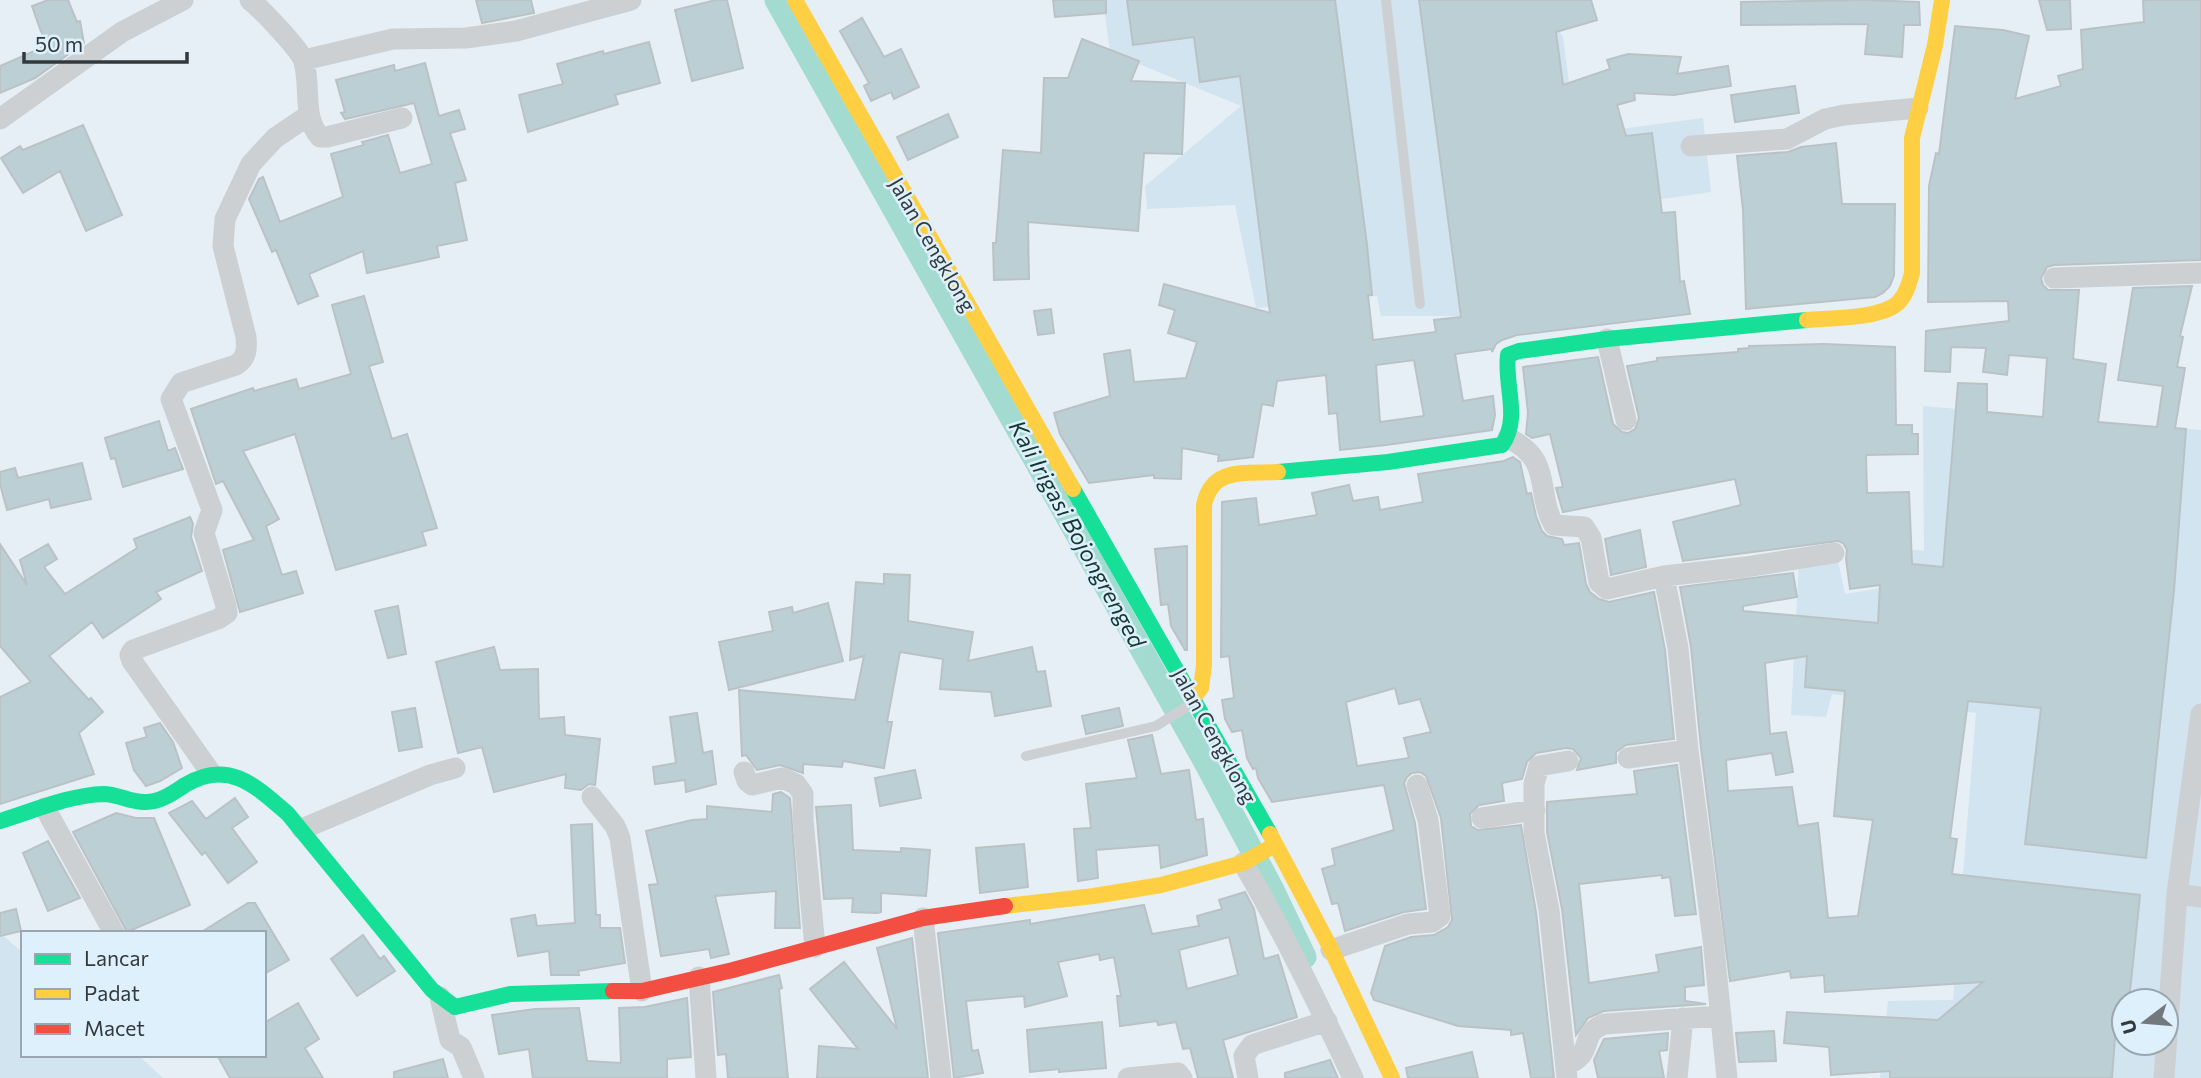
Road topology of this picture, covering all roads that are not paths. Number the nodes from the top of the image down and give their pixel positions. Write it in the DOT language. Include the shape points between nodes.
graph roads {
  1 [pos="183,0"];
  2 [pos="250,0"];
  3 [pos="631,0"];
  4 [pos="795,0"];
  5 [pos="1386,0"];
  6 [pos="1942,0"];
  7 [pos="304,60"];
  8 [pos="1918,108"];
  9 [pos="309,116"];
  10 [pos="0,118"];
  11 [pos="402,118"];
  12 [pos="1691,146"];
  13 [pos="2201,273"];
  14 [pos="2054,278"];
  15 [pos="1420,304"];
  16 [pos="1607,340"];
  17 [pos="1626,420"];
  18 [pos="1508,438"];
  19 [pos="1834,553"];
  20 [pos="1664,576"];
  21 [pos="1189,703"];
  22 [pos="2201,714"];
  23 [pos="1688,750"];
  24 [pos="1026,756"];
  25 [pos="1628,758"];
  26 [pos="1568,761"];
  27 [pos="455,768"];
  28 [pos="744,772"];
  29 [pos="211,773"];
  30 [pos="1417,785"];
  31 [pos="592,797"];
  32 [pos="45,808"];
  33 [pos="1535,810"];
  34 [pos="1482,818"];
  35 [pos="0,821"];
  36 [pos="302,829"];
  37 [pos="1259,854"];
  38 [pos="2177,894"];
  39 [pos="2201,897"];
  40 [pos="923,918"];
  41 [pos="113,931"];
  42 [pos="815,947"];
  43 [pos="1331,950"];
  44 [pos="699,977"];
  45 [pos="642,991"];
  46 [pos="440,997"];
  47 [pos="1354,999"];
  48 [pos="1325,1015"];
  49 [pos="1721,1016"];
  50 [pos="1683,1018"];
  51 [pos="1567,1072"];
  52 [pos="474,1078"];
  53 [pos="706,1078"];
  54 [pos="941,1078"];
  55 [pos="1128,1078"];
  56 [pos="1182,1078"];
  57 [pos="1248,1078"];
  58 [pos="1353,1078"];
  59 [pos="1392,1078"];
  60 [pos="1676,1078"];
  61 [pos="1727,1078"];
  62 [pos="2164,1078"];
  1 -- 10 [label="street" via="122,32"];
  2 -- 7 [label="street"];
  3 -- 7 [label="street" via="516,31 466,38 393,39"];
  4 -- 21 [label="street, Jalan Cengklong"];
  5 -- 15 [label="lane"];
  6 -- 8 [label="street"];
  7 -- 9 [label="street"];
  8 -- 12 [label="street" via="1825,119 1787,139"];
  8 -- 16 [label="street" via="1912,138 1912,273 1901,302 1891,310"];
  9 -- 11 [label="street" via="315,131 327,138"];
  9 -- 29 [label="street" via="275,138 251,164 225,219 223,246 246,337 243,360 181,383 171,398 212,510 204,533 227,613 130,655"];
  13 -- 14 [label="street"];
  16 -- 17 [label="street"];
  16 -- 18 [label="street" via="1508,355 1505,366 1512,425"];
  18 -- 20 [label="street" via="1519,443 1541,471 1554,525 1584,527 1591,538 1599,582 1607,589"];
  18 -- 21 [label="street" via="1490,449 1214,480 1204,505 1205,665 1201,688"];
  19 -- 20 [label="street"];
  20 -- 23 [label="street" via="1678,648"];
  21 -- 24 [label="lane" via="1163,723"];
  21 -- 37 [label="street, Jalan Cengklong"];
  22 -- 38 [label="street"];
  23 -- 25 [label="street"];
  23 -- 49 [label="street"];
  26 -- 33 [label="street" via="1539,766"];
  27 -- 36 [label="street"];
  28 -- 42 [label="street" via="752,785 782,778 796,784 803,794"];
  29 -- 32 [label="street" via="152,802 103,794"];
  29 -- 36 [label="street" via="229,773 244,780"];
  30 -- 43 [label="street" via="1428,820 1440,916"];
  31 -- 45 [label="street" via="621,838"];
  32 -- 35 [label="street"];
  32 -- 41 [label="street"];
  33 -- 34 [label="street"];
  33 -- 51 [label="street" via="1534,833 1549,910"];
  36 -- 46 [label="street"];
  37 -- 40 [label="street" via="1147,887"];
  37 -- 43 [label="street, Jalan Cengklong"];
  37 -- 48 [label="street" via="1276,919"];
  38 -- 39 [label="street"];
  38 -- 62 [label="street"];
  40 -- 42 [label="street"];
  40 -- 54 [label="street"];
  42 -- 44 [label="street"];
  43 -- 47 [label="street, Jalan Cengklong"];
  44 -- 45 [label="street"];
  44 -- 53 [label="street"];
  45 -- 46 [label="street" via="510,994 455,1007"];
  46 -- 52 [label="street" via="450,1041 461,1047"];
  47 -- 48 [label="street"];
  47 -- 59 [label="street, Jalan Cengklong"];
  48 -- 57 [label="street" via="1252,1045 1244,1056"];
  48 -- 58 [label="street"];
  49 -- 50 [label="street"];
  49 -- 61 [label="street"];
  50 -- 51 [label="street" via="1598,1026"];
  50 -- 60 [label="street"];
  55 -- 56 [label="street" via="1178,1073"];
}
